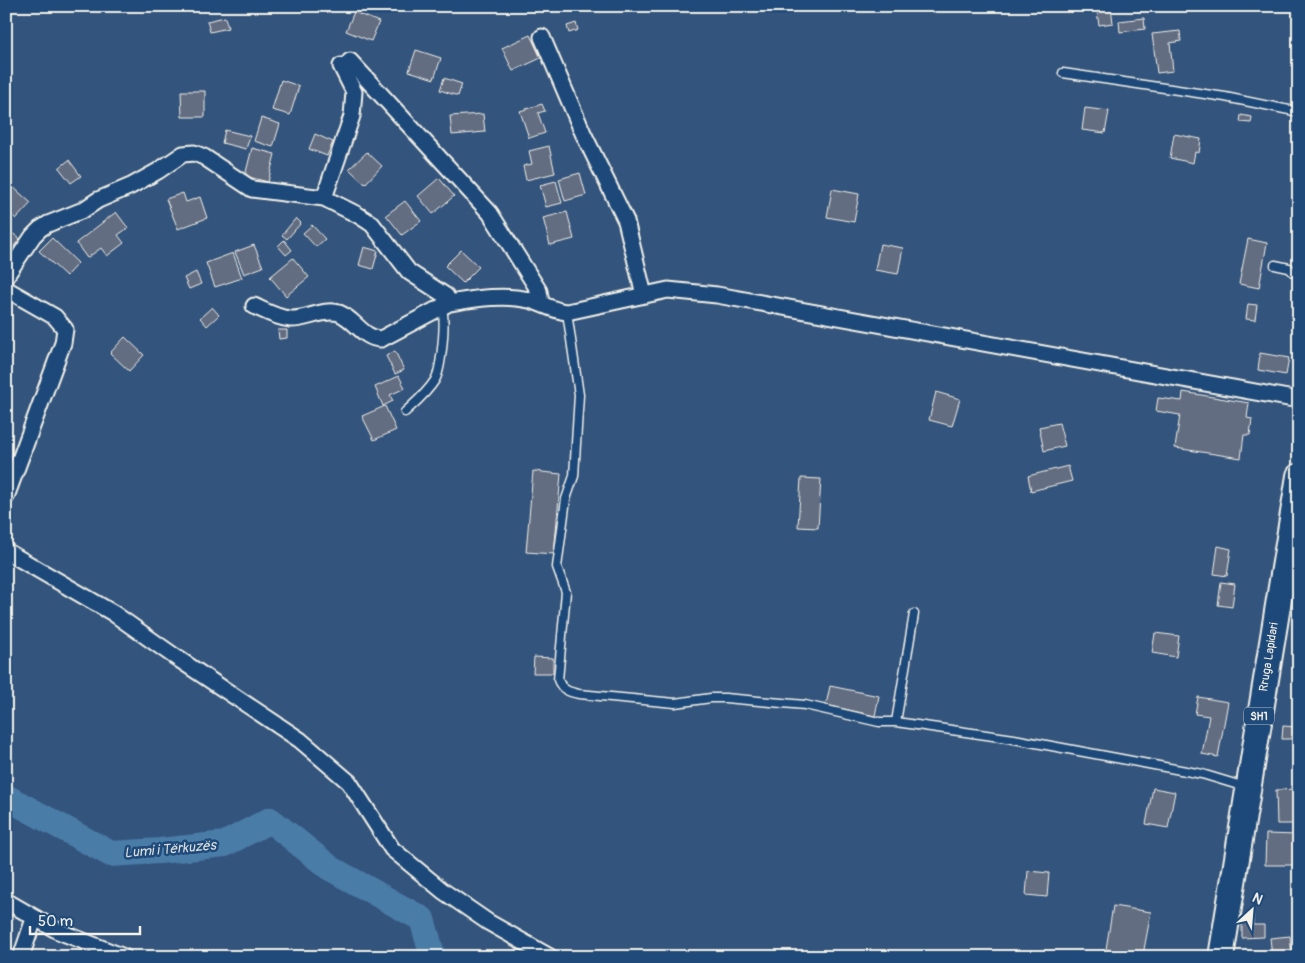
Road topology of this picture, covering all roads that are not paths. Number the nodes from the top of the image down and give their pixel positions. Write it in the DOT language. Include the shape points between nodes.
graph roads {
  1 [pos="542,37"];
  2 [pos="1063,73"];
  3 [pos="1299,112"];
  4 [pos="324,198"];
  5 [pos="1275,264"];
  6 [pos="1299,273"];
  7 [pos="6,276"];
  8 [pos="6,289"];
  9 [pos="644,295"];
  10 [pos="540,303"];
  11 [pos="445,305"];
  12 [pos="254,306"];
  13 [pos="566,312"];
  14 [pos="1299,400"];
  15 [pos="405,412"];
  16 [pos="1299,476"];
  17 [pos="6,498"];
  18 [pos="6,551"];
  19 [pos="914,614"];
  20 [pos="896,722"];
  21 [pos="1247,788"];
  22 [pos="6,901"];
  23 [pos="34,918"];
  24 [pos="21,957"];
  25 [pos="124,957"];
  26 [pos="550,957"];
  27 [pos="1221,957"];
  1 -- 9 [label="street" via="583,133 626,221"];
  2 -- 3 [label="lane"];
  4 -- 7 [label="street" via="252,190 204,158 194,153 183,154 131,186 40,229"];
  4 -- 10 [label="street" via="352,116 354,92 346,63 490,213 539,291"];
  4 -- 11 [label="street" via="372,224 409,272 446,296"];
  5 -- 6 [label="lane"];
  8 -- 17 [label="street" via="55,317 65,328 63,343"];
  9 -- 13 [label="street"];
  9 -- 14 [label="street" via="668,290 717,295"];
  10 -- 11 [label="street" via="514,298 484,298"];
  10 -- 13 [label="street" via="558,312"];
  11 -- 12 [label="street" via="374,339 339,313 292,320 279,318"];
  11 -- 15 [label="lane" via="436,378"];
  13 -- 20 [label="lane" via="579,395 574,476 566,499 558,567 566,592 560,686 579,694 675,703 725,698 805,705 879,722"];
  16 -- 21 [label="main road, Rruga Lapidari / SH1"];
  18 -- 26 [label="street" via="113,613 300,740 349,782 392,849 443,891 488,922"];
  19 -- 20 [label="lane"];
  20 -- 21 [label="lane" via="1014,739 1202,774"];
  21 -- 27 [label="main road, Rruga Lapidari / SH1"];
  22 -- 23 [label="street"];
  23 -- 24 [label="street"];
  23 -- 25 [label="street"];
}
